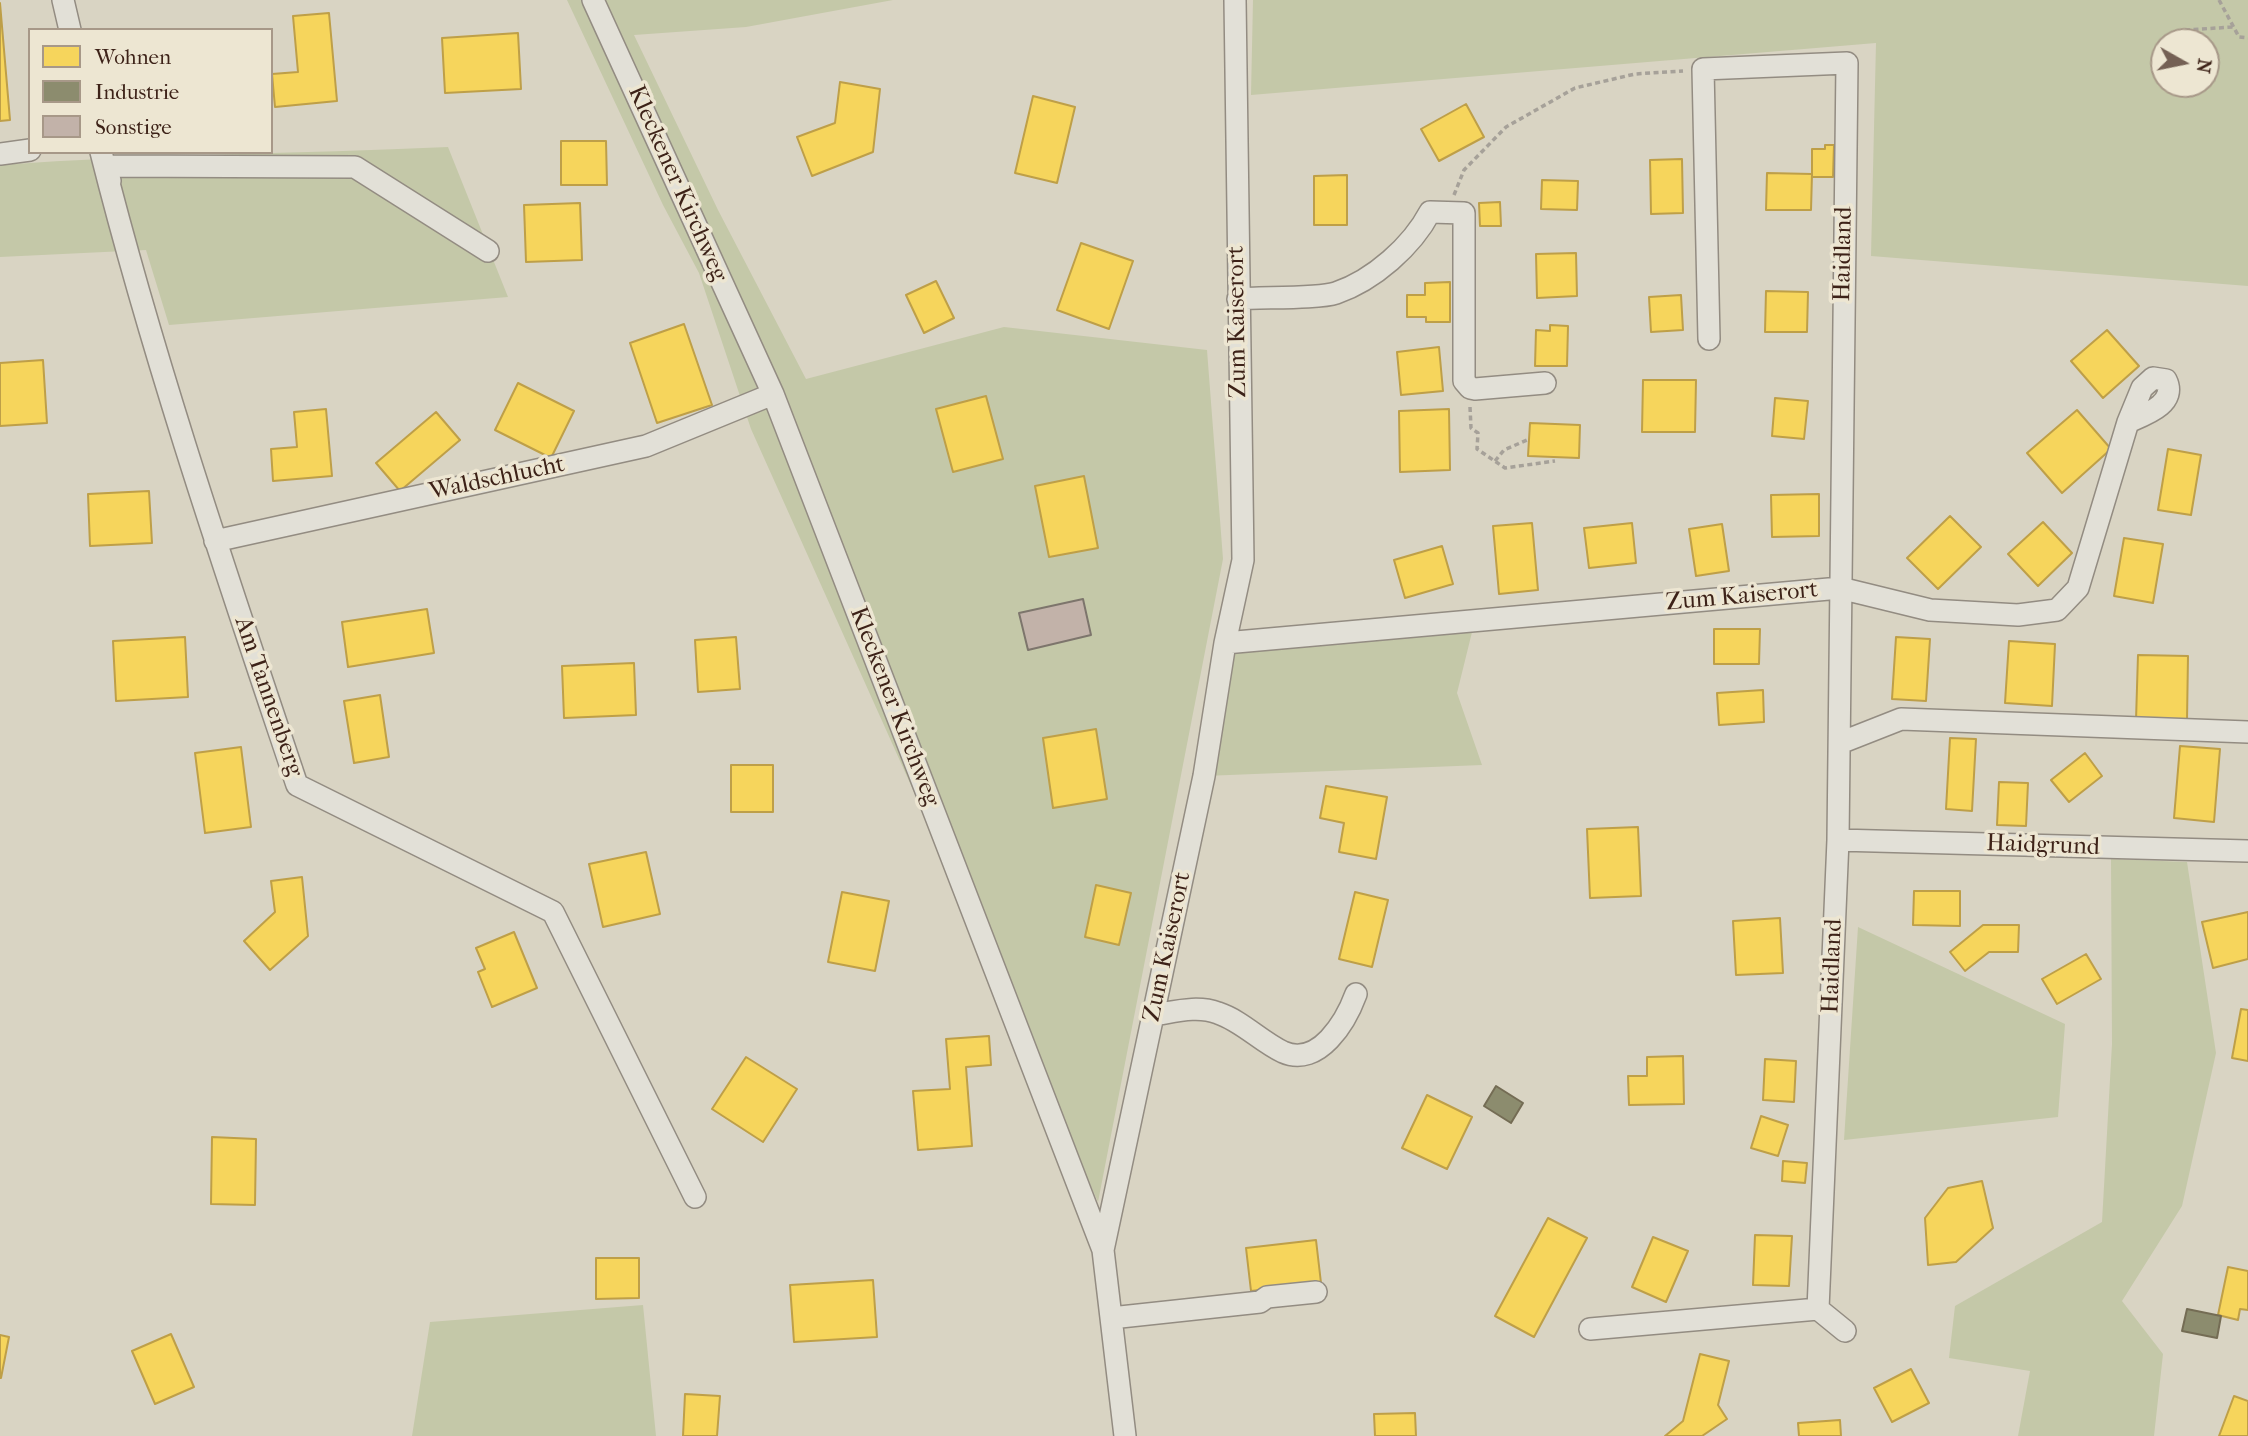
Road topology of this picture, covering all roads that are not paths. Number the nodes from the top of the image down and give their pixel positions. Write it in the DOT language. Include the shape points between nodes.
graph roads {
  1 [pos="63,0"];
  2 [pos="593,0"];
  3 [pos="1234,0"];
  4 [pos="70,28"];
  5 [pos="28,150"];
  6 [pos="0,154"];
  7 [pos="102,154"];
  8 [pos="488,251"];
  9 [pos="127,255"];
  10 [pos="1238,299"];
  11 [pos="1709,339"];
  12 [pos="1545,383"];
  13 [pos="772,394"];
  14 [pos="2128,422"];
  15 [pos="215,541"];
  16 [pos="1840,589"];
  17 [pos="1225,643"];
  18 [pos="2248,732"];
  19 [pos="1840,743"];
  20 [pos="1838,840"];
  21 [pos="2247,848"];
  22 [pos="1356,994"];
  23 [pos="1153,1015"];
  24 [pos="695,1197"];
  25 [pos="1103,1250"];
  26 [pos="1316,1292"];
  27 [pos="1818,1309"];
  28 [pos="1111,1318"];
  29 [pos="1590,1329"];
  30 [pos="1845,1331"];
  31 [pos="1125,1436"];
  1 -- 4 [label="street"];
  2 -- 13 [label="street, Kleckener Kirchweg"];
  3 -- 10 [label="street, Zum Kaiserort"];
  5 -- 6 [label="street"];
  7 -- 9 [label="street, Am Tannenberg"];
  8 -- 9 [label="street" via="355,167 106,166"];
  9 -- 15 [label="street, Am Tannenberg"];
  10 -- 12 [label="street" via="1335,293 1377,270 1418,235 1430,212 1464,213 1468,384"];
  10 -- 17 [label="street, Zum Kaiserort" via="1243,560"];
  11 -- 16 [label="street, Haidland" via="1703,69 1847,62"];
  13 -- 15 [label="street, Waldschlucht" via="646,446"];
  13 -- 25 [label="street, Kleckener Kirchweg"];
  14 -- 16 [label="street" via="2078,588 2057,610 2018,615 1930,610"];
  15 -- 24 [label="street, Am Tannenberg" via="297,785 553,912"];
  16 -- 17 [label="street, Zum Kaiserort"];
  16 -- 19 [label="street, Haidland"];
  17 -- 23 [label="street, Zum Kaiserort" via="1204,776"];
  18 -- 19 [label="street" via="1901,719"];
  19 -- 20 [label="street, Haidland"];
  20 -- 21 [label="street, Haidgrund"];
  20 -- 27 [label="street, Haidland"];
  22 -- 23 [label="street" via="1335,1033 1317,1049 1298,1055 1281,1051 1217,1012 1193,1009"];
  23 -- 25 [label="street, Zum Kaiserort"];
  25 -- 28 [label="street, Kleckener Kirchweg"];
  26 -- 28 [label="street"];
  27 -- 29 [label="street"];
  27 -- 30 [label="street"];
  28 -- 31 [label="street, Kleckener Kirchweg"];
}
